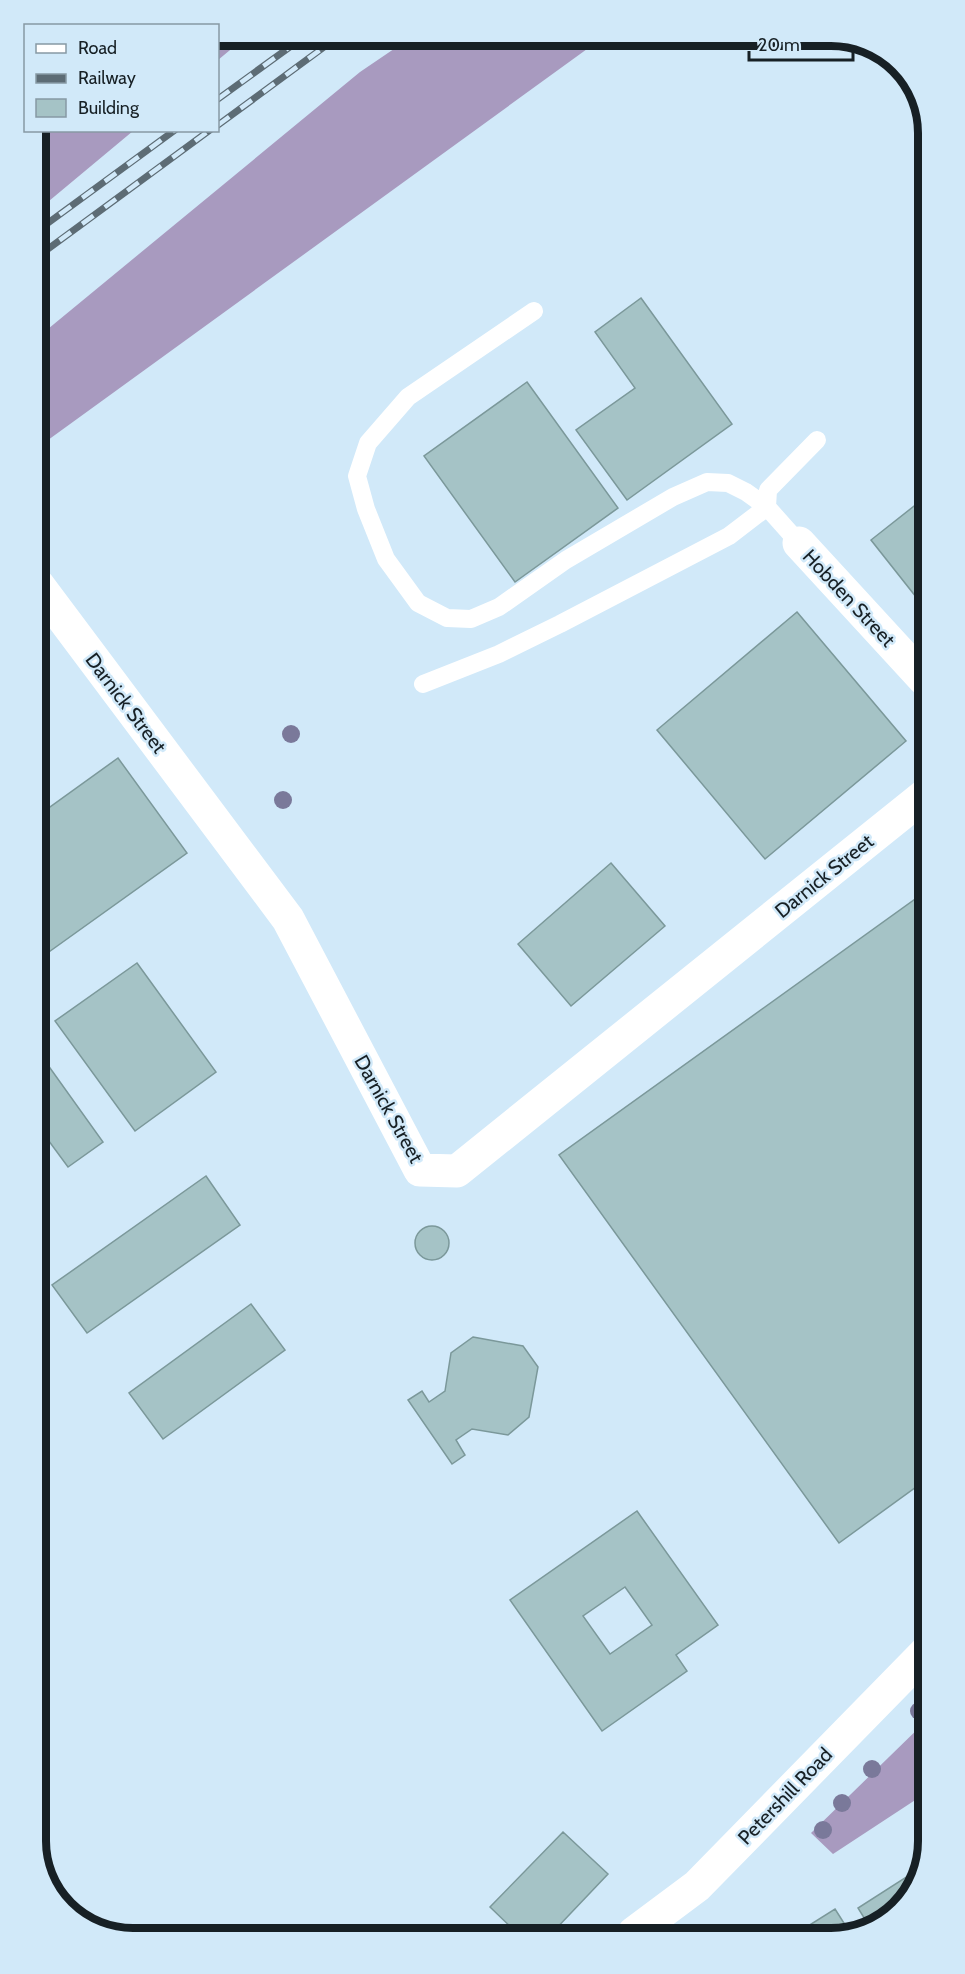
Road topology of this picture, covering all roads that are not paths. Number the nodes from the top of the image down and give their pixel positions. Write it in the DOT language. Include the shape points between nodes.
graph roads {
  1 [pos="534,311"];
  2 [pos="817,440"];
  3 [pos="767,507"];
  4 [pos="799,543"];
  5 [pos="47,597"];
  6 [pos="918,672"];
  7 [pos="423,684"];
  8 [pos="918,801"];
  9 [pos="918,1660"];
  10 [pos="641,1928"];
  1 -- 3 [label="lane" via="408,397 368,443 357,476 366,509 386,559 418,603 447,618 471,618 499,607 566,560 673,497 707,482 728,483"];
  2 -- 3 [label="lane" via="768,490"];
  3 -- 4 [label="lane"];
  3 -- 7 [label="lane" via="729,536 560,624 499,654"];
  4 -- 6 [label="street, Hobden Street"];
  5 -- 8 [label="street, Darnick Street" via="288,919 420,1170 457,1171"];
  9 -- 10 [label="street, Petershill Road" via="698,1886"];
}
